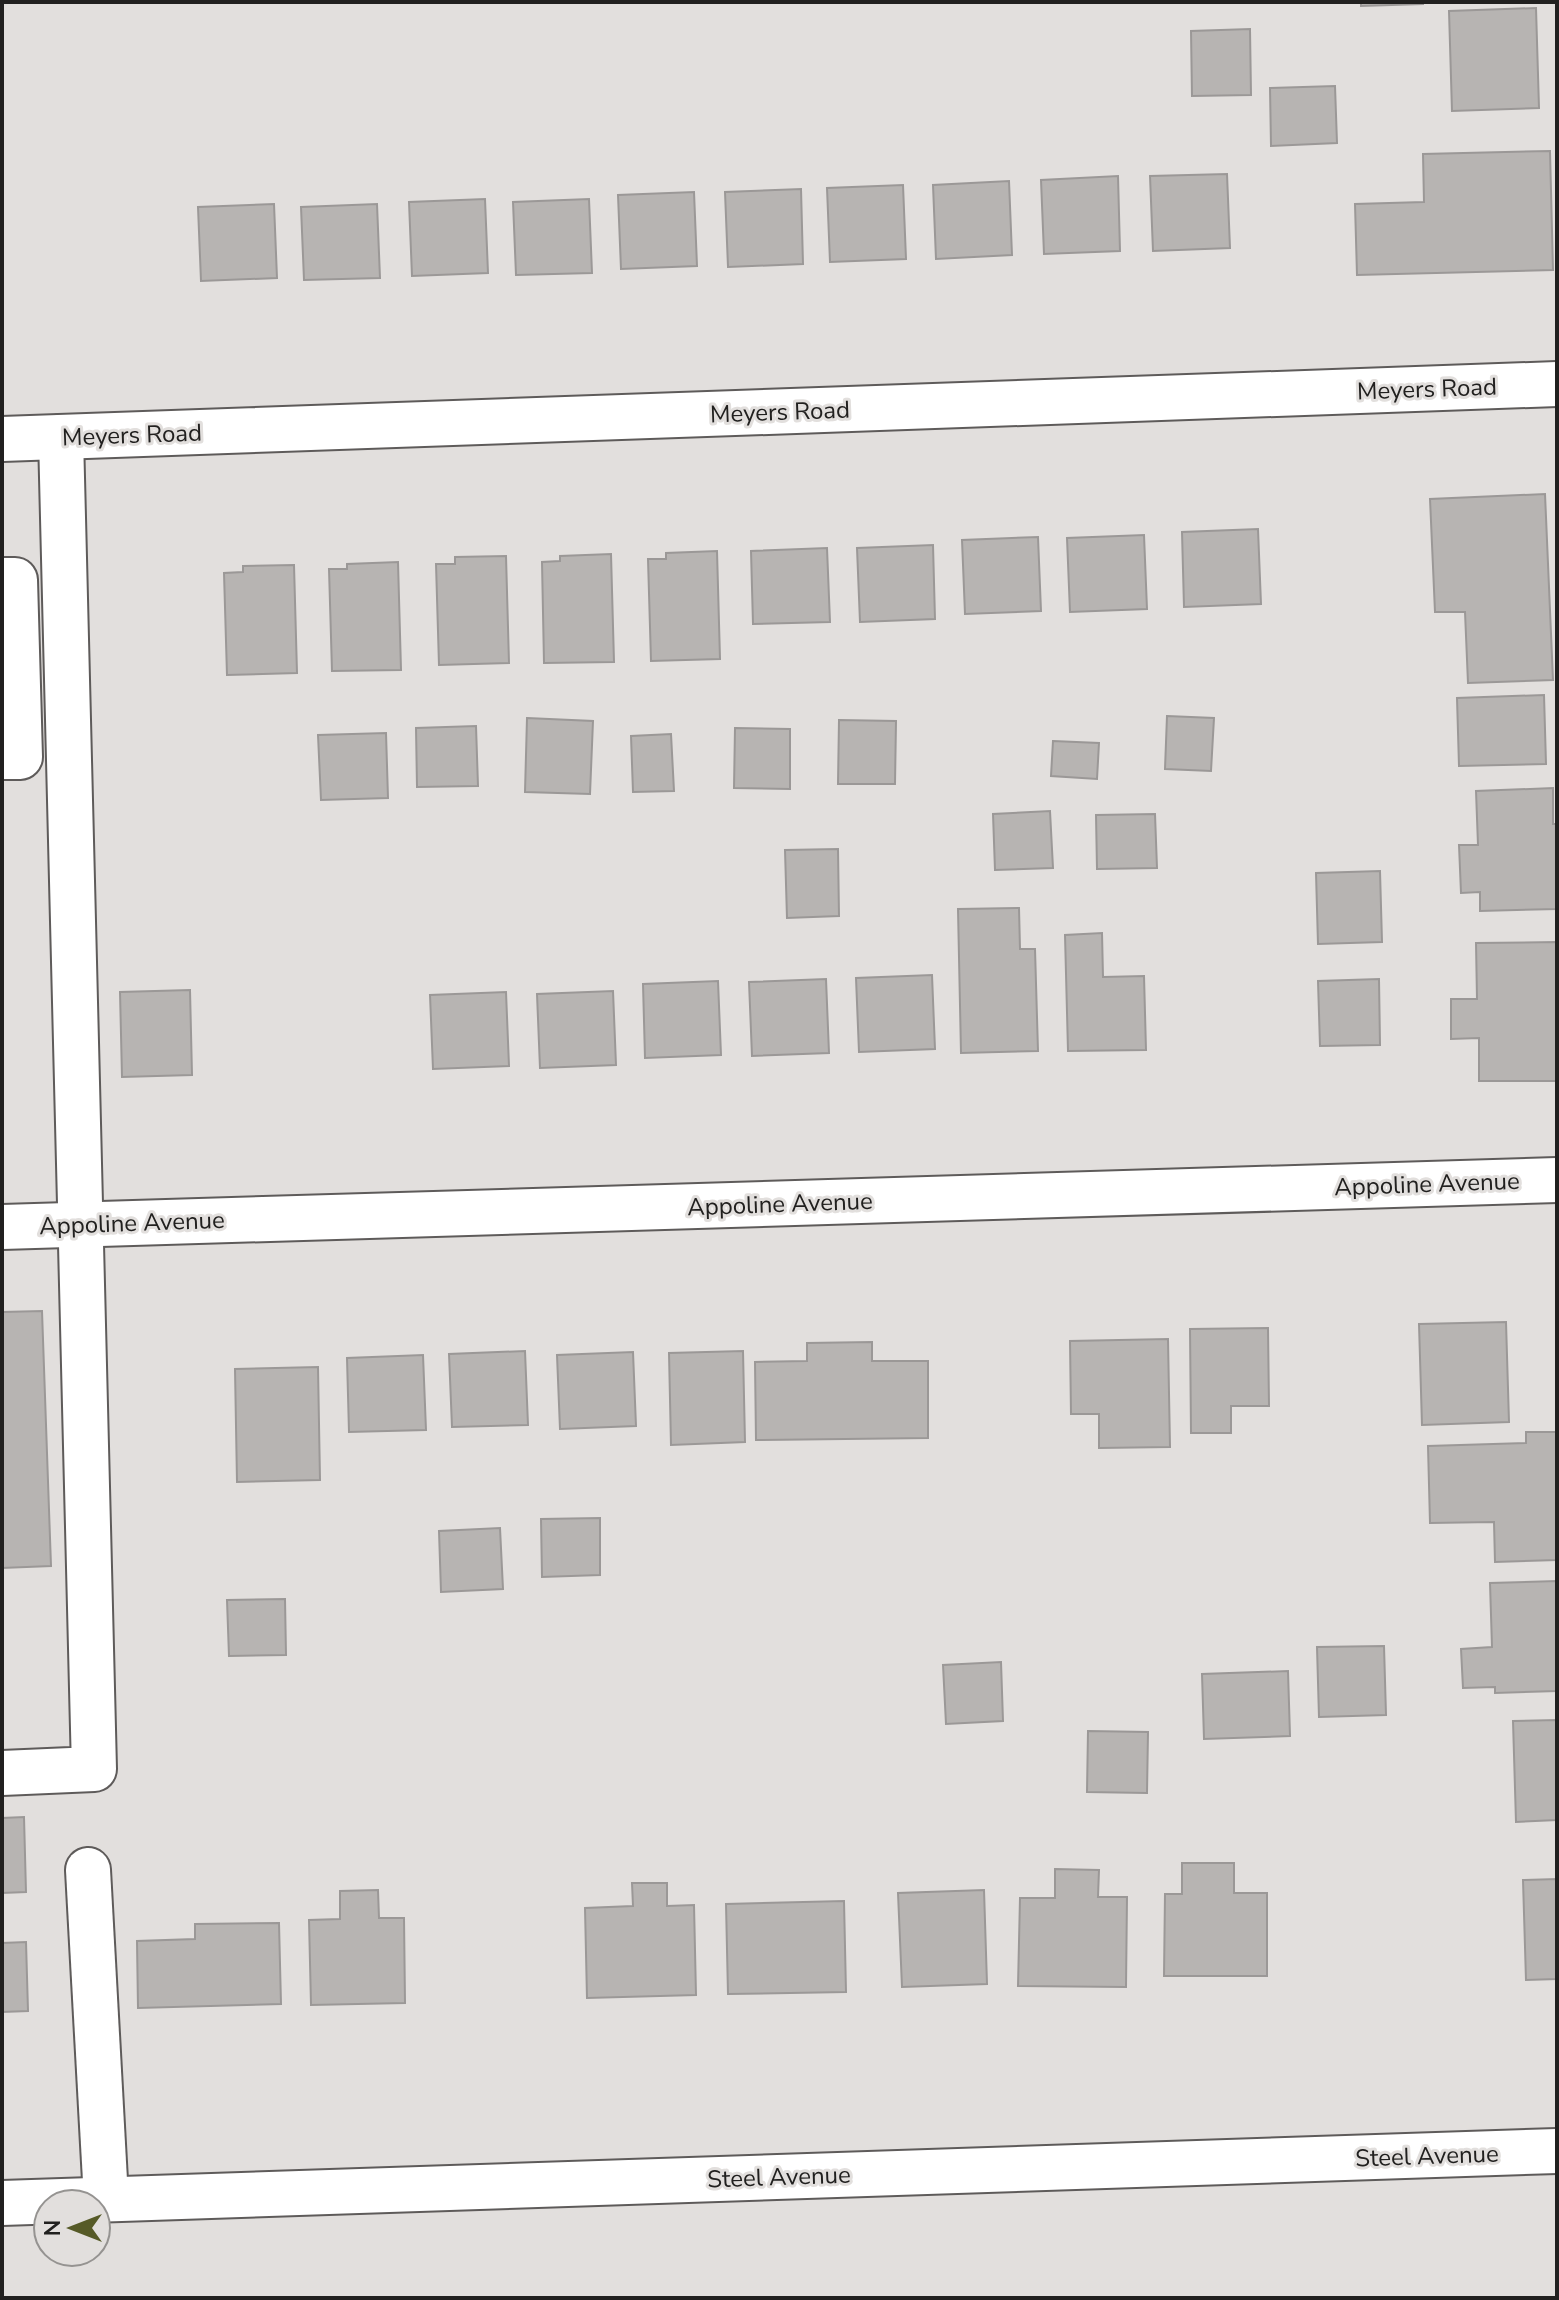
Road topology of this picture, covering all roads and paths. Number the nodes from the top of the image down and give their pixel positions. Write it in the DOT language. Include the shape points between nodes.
graph roads {
  1 [pos="1557,384"];
  2 [pos="61,437"];
  3 [pos="2,439"];
  4 [pos="7,596"];
  5 [pos="2,757"];
  6 [pos="1557,1180"];
  7 [pos="80,1224"];
  8 [pos="2,1227"];
  9 [pos="2,1773"];
  10 [pos="88,1870"];
  11 [pos="1557,2151"];
  12 [pos="105,2188"];
  13 [pos="112,2199"];
  14 [pos="32,2202"];
  15 [pos="2,2203"];
  1 -- 2 [label="street, Meyers Road"];
  2 -- 3 [label="street, Meyers Road"];
  2 -- 7 [label="street"];
  4 -- 5 [label="street" via="20,757"];
  6 -- 7 [label="street, Appoline Avenue"];
  7 -- 8 [label="street, Appoline Avenue"];
  7 -- 9 [label="street" via="94,1769"];
  10 -- 12 [label="street"];
  11 -- 13 [label="street, Steel Avenue"];
  14 -- 15 [label="street, Steel Avenue"];
}
